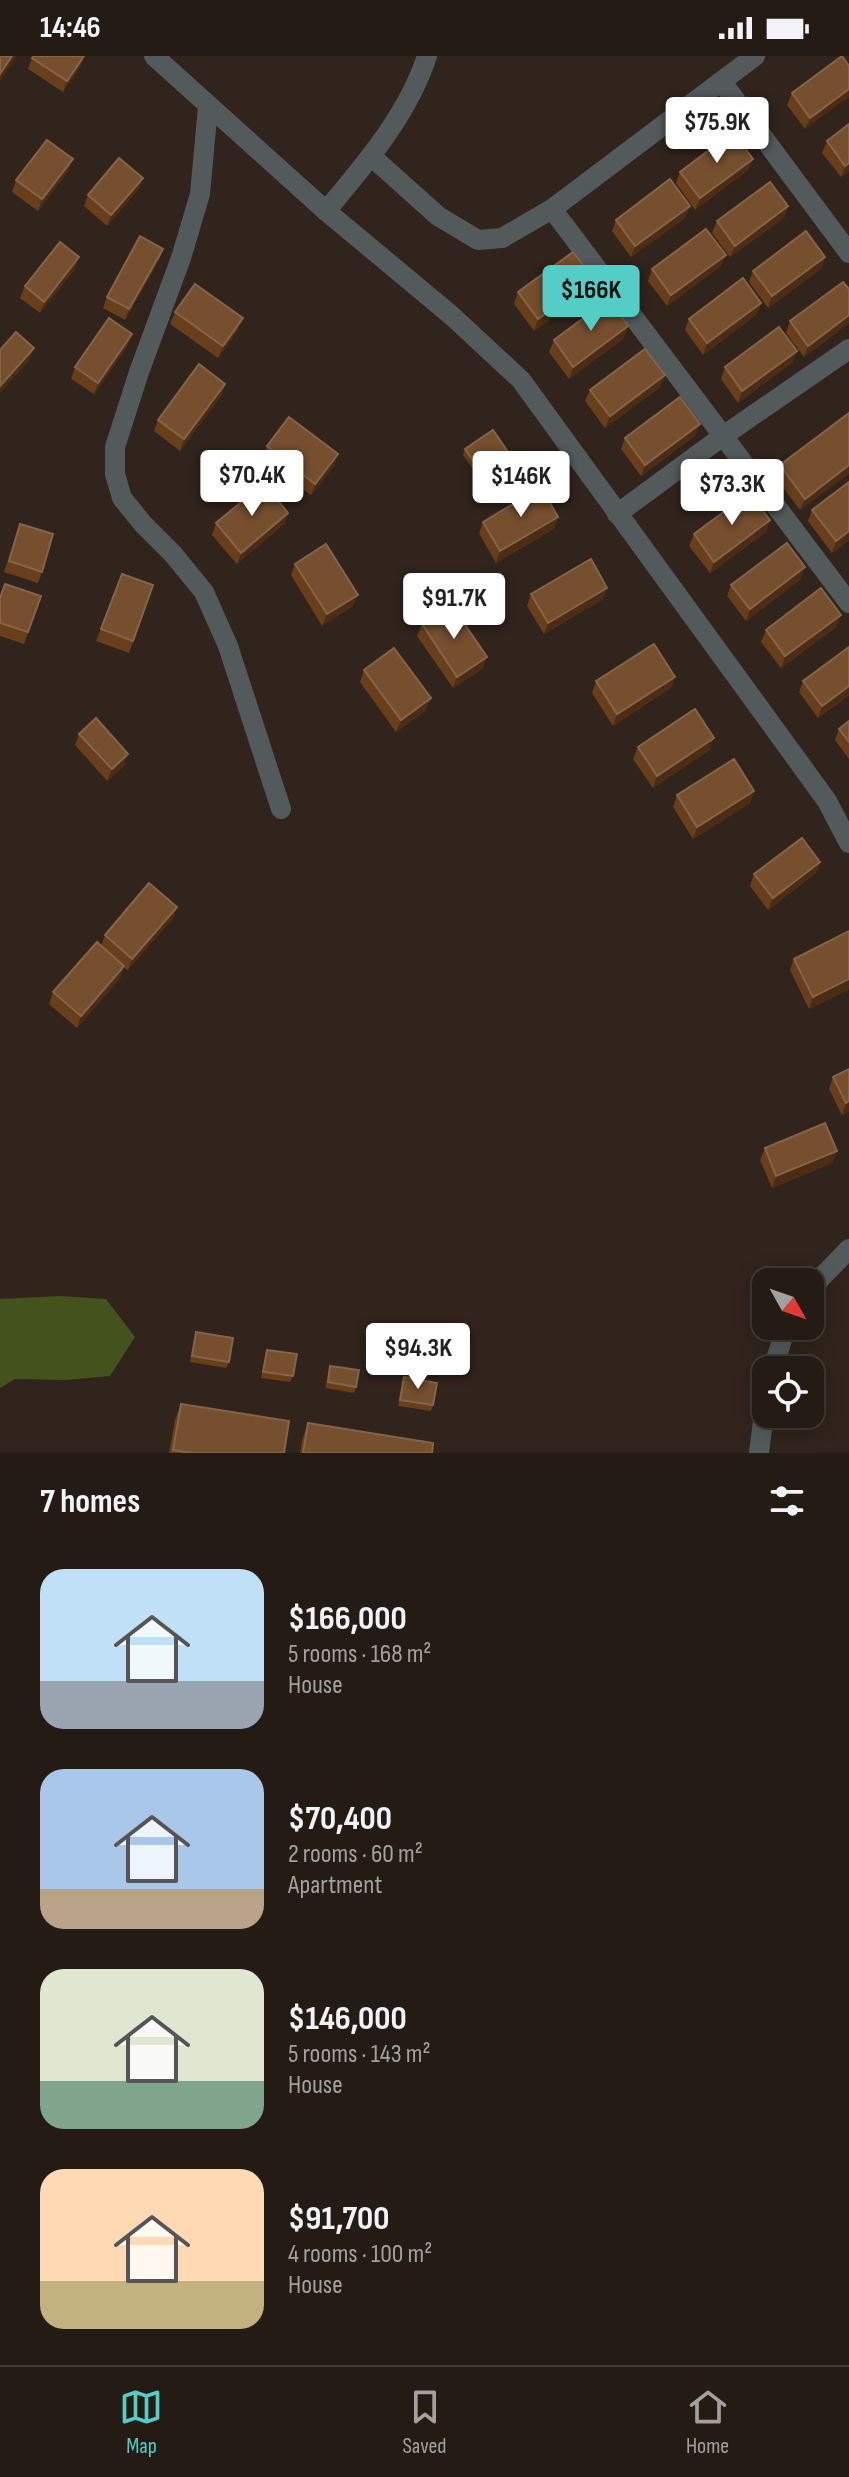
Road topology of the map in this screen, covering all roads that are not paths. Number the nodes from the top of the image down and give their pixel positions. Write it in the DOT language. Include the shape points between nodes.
graph roads {
  1 [pos="154,56"];
  2 [pos="427,56"];
  3 [pos="755,56"];
  4 [pos="722,82"];
  5 [pos="208,107"];
  6 [pos="371,156"];
  7 [pos="552,209"];
  8 [pos="326,211"];
  9 [pos="849,253"];
  10 [pos="849,349"];
  11 [pos="723,436"];
  12 [pos="617,514"];
  13 [pos="849,603"];
  14 [pos="281,809"];
  15 [pos="849,843"];
  16 [pos="849,1249"];
  17 [pos="824,1275"];
  18 [pos="762,1428"];
  19 [pos="759,1453"];
  1 -- 5 [label="street"];
  2 -- 6 [label="street" via="418,83"];
  3 -- 4 [label="street"];
  4 -- 7 [label="street"];
  4 -- 9 [label="street"];
  5 -- 8 [label="street"];
  5 -- 14 [label="street" via="200,194 115,447 115,474 122,498 204,592 228,646"];
  6 -- 7 [label="street" via="438,216 478,240 502,238"];
  6 -- 8 [label="street"];
  7 -- 11 [label="street"];
  8 -- 12 [label="street" via="521,380"];
  10 -- 11 [label="street"];
  11 -- 12 [label="street"];
  11 -- 13 [label="street"];
  12 -- 15 [label="street" via="827,801"];
  16 -- 17 [label="street"];
  18 -- 19 [label="street"];
}
